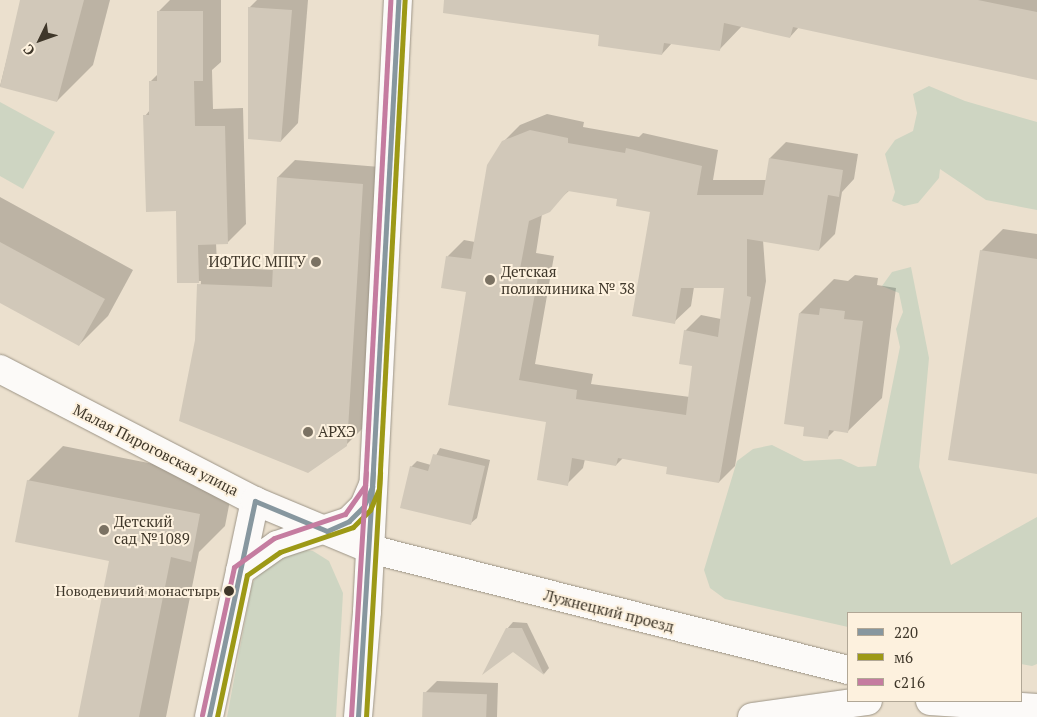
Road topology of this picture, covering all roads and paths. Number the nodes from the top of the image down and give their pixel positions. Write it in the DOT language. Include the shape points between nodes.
graph roads {
  1 [pos="398,0"];
  2 [pos="0,369"];
  3 [pos="372,487"];
  4 [pos="255,501"];
  5 [pos="326,531"];
  6 [pos="370,549"];
  7 [pos="240,571"];
  8 [pos="847,670"];
  9 [pos="861,702"];
  10 [pos="959,702"];
  11 [pos="1037,708"];
  12 [pos="209,717"];
  13 [pos="358,717"];
  14 [pos="752,717"];
  1 -- 3 [label="street"];
  2 -- 4 [label="street, Малая Пироговская улица"];
  3 -- 5 [label="street" via="364,506 349,521"];
  3 -- 6 [label="street"];
  4 -- 5 [label="street, Малая Пироговская улица"];
  4 -- 7 [label="street"];
  5 -- 6 [label="street, Малая Пироговская улица"];
  5 -- 7 [label="street" via="277,545"];
  6 -- 8 [label="street, Лужнецкий проезд"];
  6 -- 13 [label="street"];
  7 -- 12 [label="street"];
  9 -- 14 [label="street"];
  10 -- 11 [label="street"];
}
